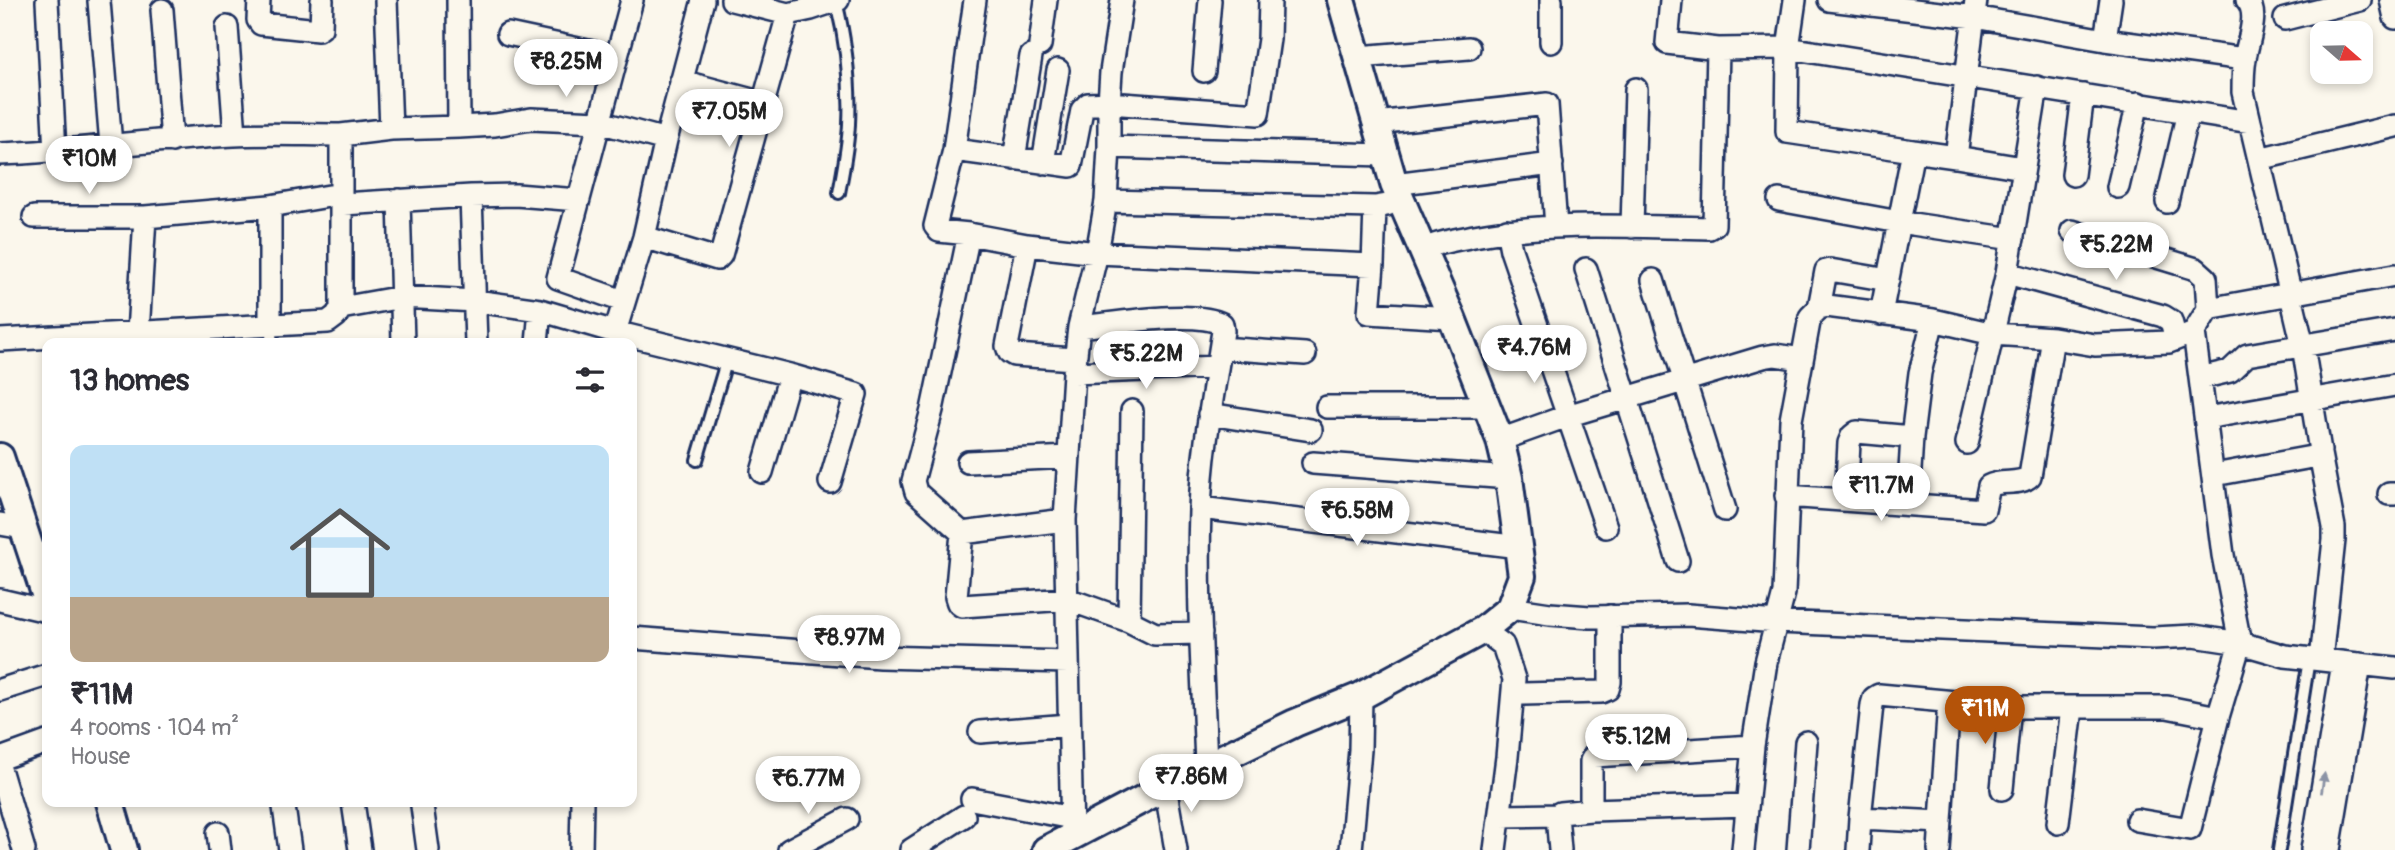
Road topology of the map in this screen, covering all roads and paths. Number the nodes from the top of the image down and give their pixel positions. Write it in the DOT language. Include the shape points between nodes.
graph roads {
  1 [pos="259,0"];
  2 [pos="322,0"];
  3 [pos="386,0"];
  4 [pos="458,0"];
  5 [pos="632,0"];
  6 [pos="703,0"];
  7 [pos="732,0"];
  8 [pos="837,0"];
  9 [pos="975,0"];
  10 [pos="1046,0"];
  11 [pos="1122,0"];
  12 [pos="1210,0"];
  13 [pos="1270,0"];
  14 [pos="1341,0"];
  15 [pos="1551,0"];
  16 [pos="1671,0"];
  17 [pos="1795,0"];
  18 [pos="1829,0"];
  19 [pos="2111,0"];
  20 [pos="2247,0"];
  21 [pos="2360,0"];
  22 [pos="2391,0"];
  23 [pos="47,1"];
  24 [pos="99,1"];
  25 [pos="1975,9"];
  26 [pos="162,10"];
  27 [pos="788,14"];
  28 [pos="2395,18"];
  29 [pos="2285,19"];
  30 [pos="227,27"];
  31 [pos="508,34"];
  32 [pos="2105,40"];
  33 [pos="1551,43"];
  34 [pos="1469,48"];
  35 [pos="1788,48"];
  36 [pos="1718,49"];
  37 [pos="616,57"];
  38 [pos="1358,57"];
  39 [pos="2245,59"];
  40 [pos="1058,70"];
  41 [pos="1204,71"];
  42 [pos="1965,77"];
  43 [pos="681,81"];
  44 [pos="2037,87"];
  45 [pos="1636,89"];
  46 [pos="2083,95"];
  47 [pos="763,103"];
  48 [pos="1109,103"];
  49 [pos="2138,103"];
  50 [pos="2188,112"];
  51 [pos="599,122"];
  52 [pos="1376,122"];
  53 [pos="2250,122"];
  54 [pos="2395,126"];
  55 [pos="459,127"];
  56 [pos="390,130"];
  57 [pos="235,135"];
  58 [pos="341,135"];
  59 [pos="666,140"];
  60 [pos="172,141"];
  61 [pos="111,145"];
  62 [pos="1110,147"];
  63 [pos="954,150"];
  64 [pos="1913,151"];
  65 [pos="55,152"];
  66 [pos="0,154"];
  67 [pos="1384,155"];
  68 [pos="1956,157"];
  69 [pos="1014,159"];
  70 [pos="2259,159"];
  71 [pos="1044,163"];
  72 [pos="1552,164"];
  73 [pos="2024,169"];
  74 [pos="2073,175"];
  75 [pos="2118,187"];
  76 [pos="839,193"];
  77 [pos="1397,194"];
  78 [pos="471,196"];
  79 [pos="342,199"];
  80 [pos="399,200"];
  81 [pos="578,200"];
  82 [pos="1779,200"];
  83 [pos="1106,201"];
  84 [pos="2167,202"];
  85 [pos="270,206"];
  86 [pos="1375,207"];
  87 [pos="34,217"];
  88 [pos="145,217"];
  89 [pos="1899,222"];
  90 [pos="1556,227"];
  91 [pos="1632,227"];
  92 [pos="1507,230"];
  93 [pos="2073,231"];
  94 [pos="969,234"];
  95 [pos="644,237"];
  96 [pos="2013,239"];
  97 [pos="1027,245"];
  98 [pos="1423,249"];
  99 [pos="1097,253"];
  100 [pos="1373,265"];
  101 [pos="1586,269"];
  102 [pos="2007,273"];
  103 [pos="2395,275"];
  104 [pos="1653,280"];
  105 [pos="1888,280"];
  106 [pos="2292,295"];
  107 [pos="402,297"];
  108 [pos="475,301"];
  109 [pos="623,301"];
  110 [pos="341,308"];
  111 [pos="1819,309"];
  112 [pos="2208,309"];
  113 [pos="540,310"];
  114 [pos="1881,314"];
  115 [pos="1452,318"];
  116 [pos="1933,320"];
  117 [pos="1079,327"];
  118 [pos="2395,330"];
  119 [pos="615,332"];
  120 [pos="271,334"];
  121 [pos="1993,334"];
  122 [pos="131,336"];
  123 [pos="2185,336"];
  124 [pos="66,338"];
  125 [pos="403,338"];
  126 [pos="476,338"];
  127 [pos="537,338"];
  128 [pos="2053,338"];
  129 [pos="42,339"];
  130 [pos="0,340"];
  131 [pos="2303,346"];
  132 [pos="1305,354"];
  133 [pos="1219,358"];
  134 [pos="727,359"];
  135 [pos="1802,359"];
  136 [pos="1074,366"];
  137 [pos="790,375"];
  138 [pos="2200,379"];
  139 [pos="1684,380"];
  140 [pos="2395,385"];
  141 [pos="1627,398"];
  142 [pos="2311,401"];
  143 [pos="1327,407"];
  144 [pos="1487,407"];
  145 [pos="1132,411"];
  146 [pos="1209,414"];
  147 [pos="1567,416"];
  148 [pos="2206,418"];
  149 [pos="1311,430"];
  150 [pos="1912,437"];
  151 [pos="1500,440"];
  152 [pos="1967,443"];
  153 [pos="2320,454"];
  154 [pos="0,457"];
  155 [pos="1069,457"];
  156 [pos="697,460"];
  157 [pos="968,462"];
  158 [pos="1313,463"];
  159 [pos="762,472"];
  160 [pos="2214,475"];
  161 [pos="1510,478"];
  162 [pos="830,482"];
  163 [pos="1786,496"];
  164 [pos="1846,500"];
  165 [pos="1908,503"];
  166 [pos="1200,508"];
  167 [pos="1725,510"];
  168 [pos="1065,520"];
  169 [pos="12,526"];
  170 [pos="1606,527"];
  171 [pos="962,533"];
  172 [pos="1520,547"];
  173 [pos="1678,562"];
  174 [pos="42,589"];
  175 [pos="1067,599"];
  176 [pos="0,600"];
  177 [pos="1510,608"];
  178 [pos="42,610"];
  179 [pos="1610,616"];
  180 [pos="1129,621"];
  181 [pos="1777,622"];
  182 [pos="1483,630"];
  183 [pos="1201,633"];
  184 [pos="637,638"];
  185 [pos="2240,643"];
  186 [pos="2315,659"];
  187 [pos="1068,662"];
  188 [pos="2351,664"];
  189 [pos="2395,668"];
  190 [pos="42,677"];
  191 [pos="0,690"];
  192 [pos="1523,694"];
  193 [pos="1361,696"];
  194 [pos="1950,702"];
  195 [pos="2010,707"];
  196 [pos="2072,708"];
  197 [pos="2218,718"];
  198 [pos="1069,725"];
  199 [pos="981,732"];
  200 [pos="1806,742"];
  201 [pos="42,744"];
  202 [pos="1752,746"];
  203 [pos="0,759"];
  204 [pos="1206,766"];
  205 [pos="0,769"];
  206 [pos="1164,786"];
  207 [pos="2002,789"];
  208 [pos="1747,805"];
  209 [pos="111,807"];
  210 [pos="284,807"];
  211 [pos="354,807"];
  212 [pos="422,807"];
  213 [pos="582,807"];
  214 [pos="1591,810"];
  215 [pos="1557,815"];
  216 [pos="1500,816"];
  217 [pos="1860,818"];
  218 [pos="847,819"];
  219 [pos="2137,820"];
  220 [pos="1941,822"];
  221 [pos="8,823"];
  222 [pos="2058,823"];
  223 [pos="1072,827"];
  224 [pos="916,849"];
  225 [pos="24,850"];
  226 [pos="124,850"];
  227 [pos="290,850"];
  228 [pos="360,850"];
  229 [pos="428,850"];
  230 [pos="581,850"];
  231 [pos="789,850"];
  232 [pos="1046,850"];
  233 [pos="1176,850"];
  234 [pos="1351,850"];
  235 [pos="1495,850"];
  236 [pos="1560,850"];
  237 [pos="1743,850"];
  238 [pos="1798,850"];
  239 [pos="1858,850"];
  240 [pos="1939,850"];
  241 [pos="2279,850"];
  242 [pos="2312,850"];
  243 [pos="2329,850"];
  1 -- 2 [label="street" via="258,20 265,26 318,30"];
  3 -- 56 [label="street"];
  4 -- 55 [label="street"];
  5 -- 37 [label="street"];
  6 -- 43 [label="street"];
  7 -- 27 [label="street"];
  8 -- 27 [label="street"];
  8 -- 76 [label="lane" via="849,80 849,127"];
  9 -- 63 [label="street"];
  10 -- 69 [label="street"];
  11 -- 48 [label="street"];
  12 -- 41 [label="street"];
  13 -- 48 [label="street" via="1258,114"];
  14 -- 38 [label="street"];
  15 -- 33 [label="street"];
  16 -- 36 [label="street" via="1667,43"];
  17 -- 35 [label="street"];
  18 -- 25 [label="street"];
  19 -- 32 [label="street"];
  20 -- 39 [label="street" via="2253,19"];
  21 -- 29 [label="street"];
  22 -- 28 [label="street"];
  23 -- 65 [label="street"];
  24 -- 61 [label="street"];
  25 -- 32 [label="street"];
  25 -- 42 [label="street"];
  26 -- 60 [label="street"];
  27 -- 47 [label="street"];
  30 -- 57 [label="street"];
  31 -- 37 [label="street"];
  32 -- 39 [label="street"];
  34 -- 38 [label="street"];
  35 -- 36 [label="street"];
  35 -- 42 [label="street"];
  35 -- 64 [label="street" via="1787,132"];
  36 -- 91 [label="street" via="1714,225 1709,229"];
  37 -- 51 [label="street"];
  38 -- 52 [label="street"];
  39 -- 53 [label="street" via="2243,92"];
  40 -- 71 [label="street"];
  42 -- 44 [label="street"];
  42 -- 68 [label="street"];
  43 -- 47 [label="street"];
  43 -- 59 [label="street"];
  44 -- 46 [label="street"];
  44 -- 73 [label="street"];
  45 -- 91 [label="street"];
  46 -- 49 [label="street"];
  46 -- 74 [label="street"];
  47 -- 95 [label="street" via="721,256 717,259"];
  48 -- 62 [label="street"];
  48 -- 71 [label="street" via="1088,104 1082,110 1071,166"];
  49 -- 50 [label="street"];
  49 -- 75 [label="street"];
  50 -- 53 [label="street"];
  50 -- 84 [label="street"];
  51 -- 55 [label="street" via="531,119"];
  51 -- 59 [label="street"];
  51 -- 81 [label="street"];
  52 -- 67 [label="street"];
  52 -- 72 [label="street" via="1547,104"];
  53 -- 70 [label="street"];
  54 -- 70 [label="street"];
  55 -- 56 [label="street"];
  56 -- 58 [label="street"];
  57 -- 58 [label="street"];
  57 -- 60 [label="street"];
  58 -- 79 [label="street"];
  59 -- 95 [label="street"];
  60 -- 61 [label="street"];
  61 -- 65 [label="street"];
  62 -- 67 [label="street"];
  62 -- 83 [label="street"];
  63 -- 69 [label="street"];
  63 -- 94 [label="street" via="935,226 939,231"];
  64 -- 68 [label="street"];
  64 -- 89 [label="street"];
  65 -- 66 [label="street"];
  67 -- 77 [label="street"];
  68 -- 73 [label="street"];
  69 -- 71 [label="street"];
  70 -- 106 [label="street"];
  72 -- 77 [label="street"];
  72 -- 90 [label="street"];
  73 -- 96 [label="street"];
  77 -- 86 [label="street"];
  77 -- 98 [label="street"];
  78 -- 80 [label="street"];
  78 -- 81 [label="street"];
  78 -- 108 [label="street"];
  79 -- 80 [label="street"];
  79 -- 85 [label="street"];
  79 -- 110 [label="street"];
  80 -- 107 [label="street"];
  81 -- 109 [label="street" via="558,278"];
  82 -- 89 [label="street"];
  83 -- 86 [label="street"];
  83 -- 99 [label="street"];
  85 -- 88 [label="street"];
  85 -- 120 [label="street"];
  86 -- 100 [label="street"];
  87 -- 88 [label="street"];
  88 -- 122 [label="street"];
  89 -- 96 [label="street"];
  89 -- 105 [label="street"];
  90 -- 91 [label="street"];
  90 -- 92 [label="street"];
  92 -- 98 [label="street"];
  92 -- 147 [label="street"];
  93 -- 112 [label="street" via="2196,269 2206,278"];
  94 -- 97 [label="street"];
  94 -- 171 [label="street" via="913,487"];
  95 -- 109 [label="street"];
  96 -- 102 [label="street"];
  97 -- 99 [label="street"];
  97 -- 136 [label="street" via="1009,352"];
  98 -- 115 [label="street"];
  99 -- 100 [label="street"];
  99 -- 117 [label="street"];
  100 -- 115 [label="street" via="1369,313"];
  101 -- 141 [label="street"];
  102 -- 121 [label="street"];
  102 -- 123 [label="street" via="2163,316"];
  103 -- 106 [label="street"];
  104 -- 139 [label="street"];
  105 -- 111 [label="street" via="1826,271"];
  105 -- 114 [label="street"];
  106 -- 112 [label="street"];
  106 -- 131 [label="street"];
  107 -- 108 [label="street"];
  107 -- 110 [label="street"];
  107 -- 125 [label="street"];
  108 -- 113 [label="street"];
  108 -- 126 [label="street"];
  109 -- 119 [label="street"];
  110 -- 120 [label="street" via="328,322"];
  111 -- 114 [label="street" via="1827,306"];
  111 -- 135 [label="street" via="1810,317"];
  112 -- 123 [label="street"];
  113 -- 119 [label="street"];
  113 -- 127 [label="street"];
  114 -- 116 [label="street"];
  115 -- 144 [label="street"];
  116 -- 121 [label="street"];
  116 -- 150 [label="street"];
  117 -- 133 [label="street" via="1176,317 1215,320 1223,331"];
  117 -- 136 [label="street"];
  118 -- 131 [label="street"];
  119 -- 134 [label="street"];
  120 -- 122 [label="street"];
  121 -- 128 [label="street"];
  121 -- 152 [label="street"];
  122 -- 124 [label="street"];
  123 -- 128 [label="street" via="2169,342 2095,345"];
  123 -- 138 [label="street"];
  128 -- 165 [label="street" via="2028,479 1993,483 1984,510"];
  129 -- 130 [label="street"];
  131 -- 138 [label="street" via="2247,355 2230,371"];
  131 -- 142 [label="street"];
  132 -- 133 [label="street"];
  133 -- 136 [label="street"];
  133 -- 146 [label="street"];
  134 -- 137 [label="street"];
  134 -- 156 [label="lane"];
  135 -- 139 [label="street" via="1763,357"];
  135 -- 163 [label="street" via="1791,420"];
  136 -- 155 [label="street"];
  137 -- 159 [label="street"];
  137 -- 162 [label="street" via="856,394"];
  138 -- 148 [label="street"];
  139 -- 141 [label="street"];
  139 -- 167 [label="street"];
  140 -- 142 [label="street"];
  141 -- 147 [label="street"];
  141 -- 173 [label="street"];
  142 -- 148 [label="street"];
  142 -- 153 [label="street"];
  143 -- 144 [label="street"];
  144 -- 151 [label="street"];
  145 -- 180 [label="street"];
  146 -- 149 [label="street"];
  146 -- 166 [label="street"];
  147 -- 151 [label="street"];
  147 -- 170 [label="street"];
  148 -- 160 [label="street"];
  150 -- 164 [label="street" via="1857,432 1852,436"];
  150 -- 165 [label="street"];
  151 -- 161 [label="street"];
  153 -- 160 [label="street"];
  153 -- 186 [label="street" via="2334,540"];
  154 -- 169 [label="street"];
  155 -- 157 [label="street"];
  155 -- 168 [label="street"];
  158 -- 161 [label="street"];
  160 -- 185 [label="street"];
  161 -- 172 [label="street"];
  163 -- 164 [label="street"];
  163 -- 181 [label="street" via="1784,593"];
  164 -- 165 [label="street"];
  166 -- 172 [label="street"];
  166 -- 183 [label="street"];
  168 -- 171 [label="street"];
  168 -- 175 [label="street"];
  169 -- 174 [label="street"];
  171 -- 175 [label="street" via="956,597 962,606"];
  172 -- 177 [label="street" via="1522,576"];
  175 -- 180 [label="street"];
  175 -- 187 [label="street"];
  176 -- 178 [label="street"];
  177 -- 179 [label="street"];
  177 -- 182 [label="street"];
  179 -- 181 [label="street" via="1688,615"];
  179 -- 192 [label="street" via="1608,689"];
  180 -- 183 [label="street" via="1155,634"];
  181 -- 185 [label="street" via="2194,636"];
  181 -- 202 [label="street"];
  182 -- 193 [label="street"];
  182 -- 216 [label="street" via="1503,645 1514,679"];
  183 -- 204 [label="street"];
  184 -- 187 [label="street" via="880,657"];
  185 -- 186 [label="street"];
  185 -- 197 [label="street"];
  186 -- 188 [label="street"];
  186 -- 241 [label="lane"];
  187 -- 198 [label="street"];
  188 -- 189 [label="street"];
  242 -- 188 [label="street, one-way"];
  188 -- 243 [label="street"];
  190 -- 191 [label="street"];
  193 -- 204 [label="street"];
  193 -- 234 [label="street"];
  194 -- 195 [label="street"];
  194 -- 217 [label="street" via="1874,698"];
  194 -- 220 [label="street"];
  195 -- 196 [label="street"];
  195 -- 207 [label="street"];
  196 -- 197 [label="street" via="2167,707"];
  196 -- 222 [label="street"];
  197 -- 219 [label="street" via="2190,829"];
  198 -- 199 [label="street"];
  198 -- 223 [label="street"];
  200 -- 238 [label="street"];
  201 -- 203 [label="street"];
  202 -- 208 [label="street"];
  202 -- 214 [label="street" via="1594,756"];
  204 -- 206 [label="street"];
  205 -- 221 [label="street"];
  206 -- 223 [label="street"];
  206 -- 233 [label="street"];
  208 -- 214 [label="street"];
  208 -- 237 [label="street"];
  209 -- 226 [label="street"];
  210 -- 227 [label="street"];
  211 -- 228 [label="street"];
  212 -- 229 [label="street"];
  213 -- 230 [label="street"];
  214 -- 215 [label="street"];
  215 -- 216 [label="street"];
  215 -- 236 [label="street"];
  216 -- 235 [label="street"];
  217 -- 220 [label="street"];
  217 -- 239 [label="street"];
  218 -- 231 [label="street"];
  220 -- 240 [label="street"];
  221 -- 225 [label="street"];
  223 -- 224 [label="street" via="968,807"];
  223 -- 232 [label="street"];
}
